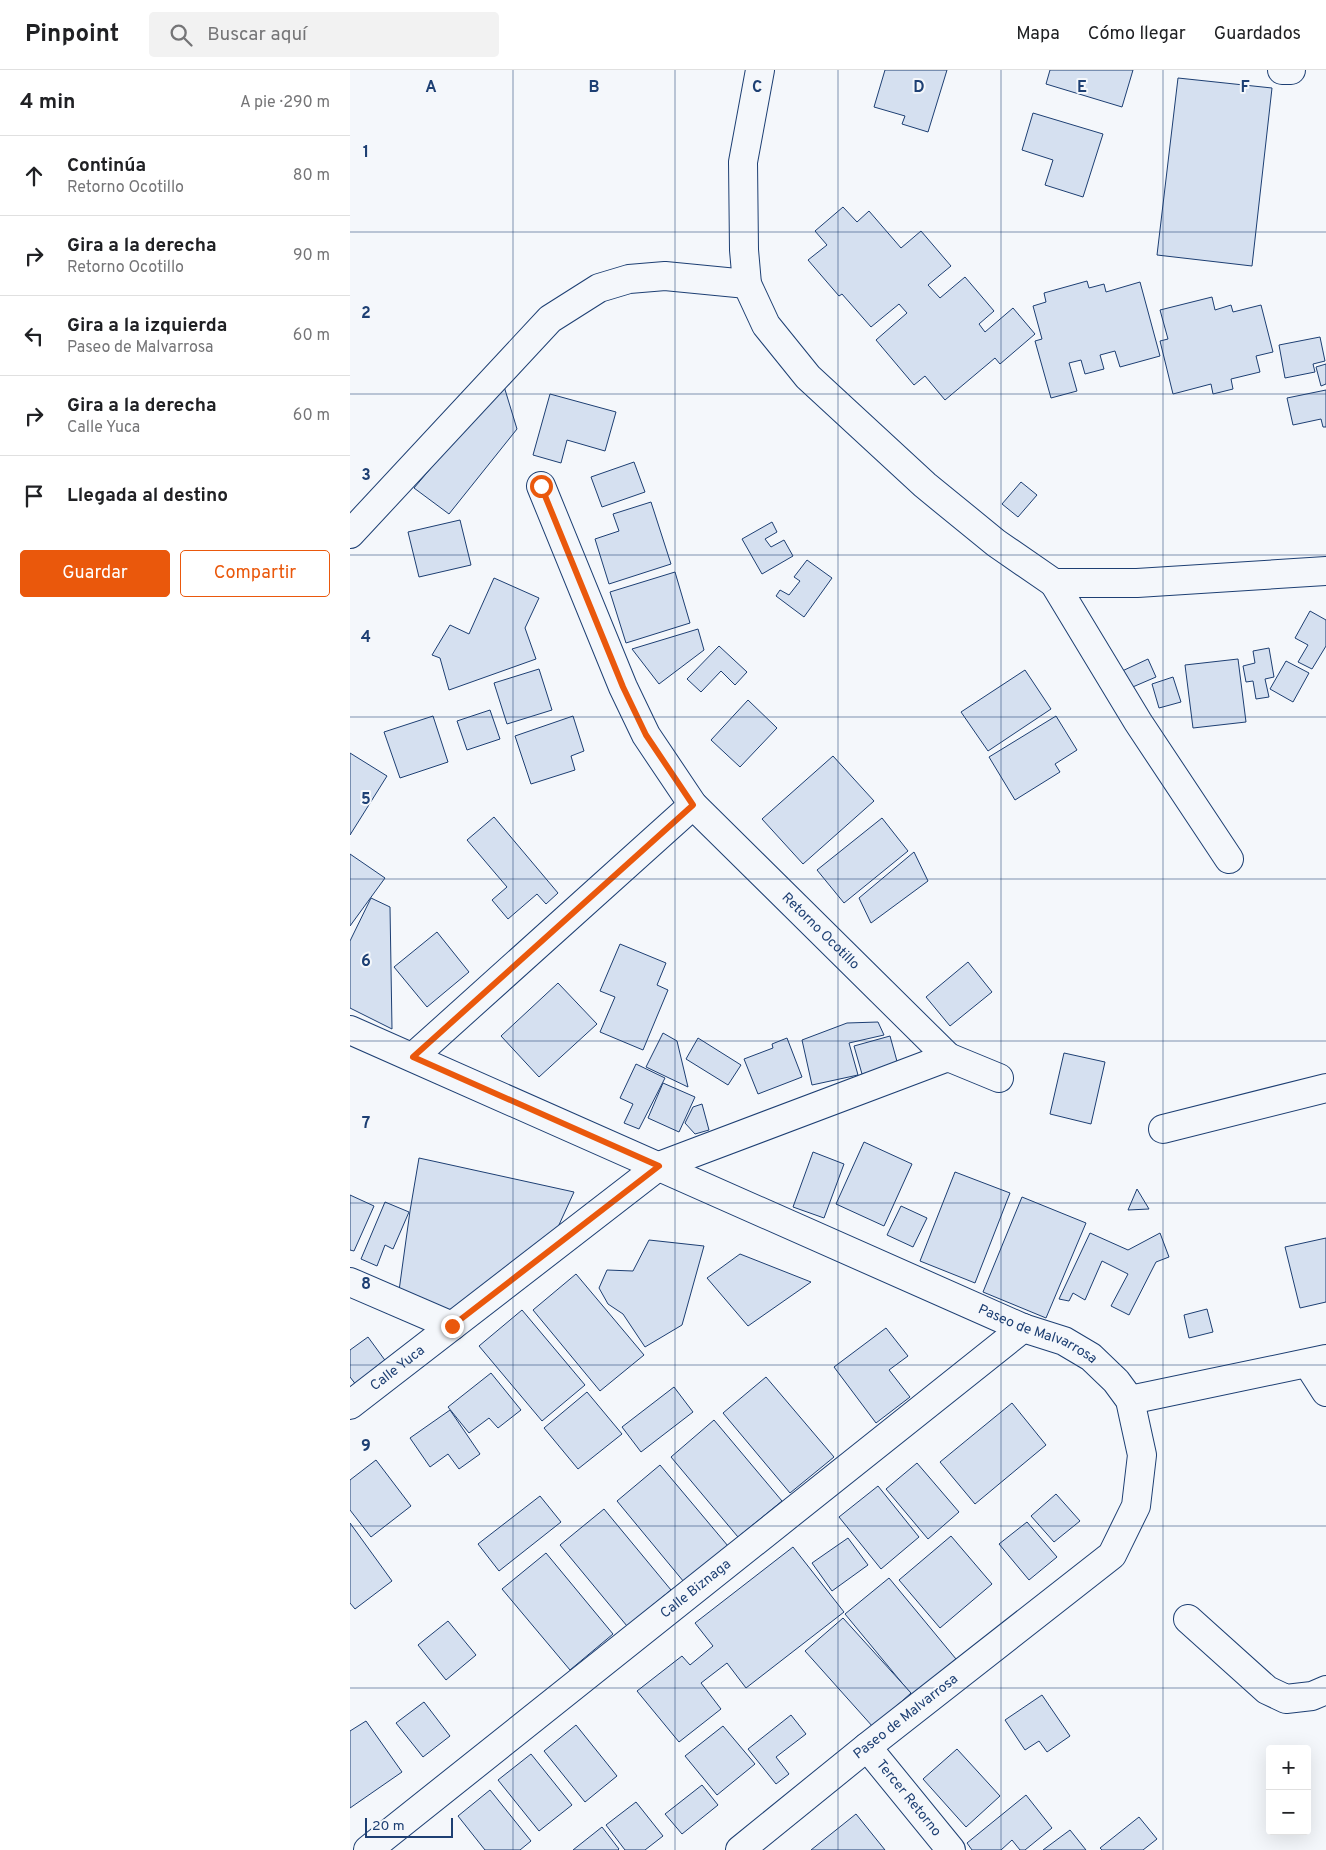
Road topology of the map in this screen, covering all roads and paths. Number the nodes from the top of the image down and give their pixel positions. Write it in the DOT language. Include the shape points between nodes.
graph roads {
  1 [pos="760,70"];
  2 [pos="1282,70"];
  3 [pos="1291,70"];
  4 [pos="747,284"];
  5 [pos="541,486"];
  6 [pos="350,534"];
  7 [pos="1326,571"];
  8 [pos="1054,583"];
  9 [pos="693,805"];
  10 [pos="1229,859"];
  11 [pos="350,1030"];
  12 [pos="413,1057"];
  13 [pos="948,1057"];
  14 [pos="999,1078"];
  15 [pos="1326,1088"];
  16 [pos="1163,1129"];
  17 [pos="659,1166"];
  18 [pos="350,1282"];
  19 [pos="452,1326"];
  20 [pos="1023,1328"];
  21 [pos="1317,1362"];
  22 [pos="1326,1392"];
  23 [pos="1130,1400"];
  24 [pos="350,1405"];
  25 [pos="1188,1619"];
  26 [pos="1326,1690"];
  27 [pos="867,1747"];
  28 [pos="368,1850"];
  29 [pos="740,1850"];
  30 [pos="951,1850"];
  1 -- 4 [label="street" via="743,162"];
  2 -- 3 [label="street"];
  4 -- 6 [label="street" via="665,276 629,279 600,288 550,319"];
  4 -- 8 [label="street" via="766,325 808,378 925,485 996,544"];
  5 -- 9 [label="street, Retorno Ocotillo" via="623,687 646,735"];
  7 -- 8 [label="street" via="1137,583"];
  8 -- 10 [label="street" via="1138,722"];
  9 -- 12 [label="street"];
  9 -- 13 [label="street, Retorno Ocotillo"];
  11 -- 12 [label="street, Paseo de Malvarrosa"];
  12 -- 17 [label="street, Paseo de Malvarrosa"];
  13 -- 14 [label="street, Retorno Ocotillo"];
  13 -- 17 [label="street"];
  15 -- 16 [label="street"];
  17 -- 19 [label="street, Calle Yuca"];
  17 -- 20 [label="street, Paseo de Malvarrosa"];
  18 -- 19 [label="street"];
  19 -- 24 [label="street, Calle Yuca"];
  20 -- 23 [label="street, Paseo de Malvarrosa" via="1064,1341 1091,1358 1116,1380"];
  20 -- 28 [label="street, Calle Biznaga"];
  21 -- 22 [label="street"];
  21 -- 23 [label="street"];
  23 -- 27 [label="street, Paseo de Malvarrosa" via="1142,1455 1136,1506 1112,1555"];
  25 -- 26 [label="street" via="1267,1690 1293,1699"];
  27 -- 29 [label="street, Paseo de Malvarrosa"];
  27 -- 30 [label="street, Tercer Retorno"];
}
